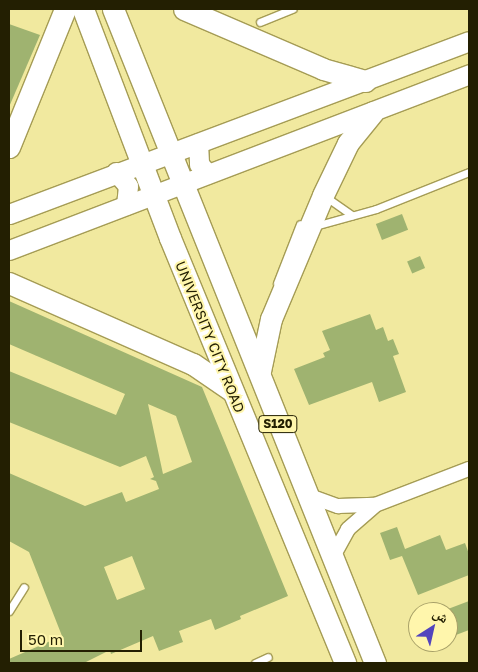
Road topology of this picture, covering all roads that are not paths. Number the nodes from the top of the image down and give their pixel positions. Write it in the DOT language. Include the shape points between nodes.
graph roads {
  1 [pos="65,9"];
  2 [pos="83,9"];
  3 [pos="114,9"];
  4 [pos="184,9"];
  5 [pos="293,9"];
  6 [pos="260,22"];
  7 [pos="469,41"];
  8 [pos="468,76"];
  9 [pos="365,81"];
  10 [pos="373,112"];
  11 [pos="161,126"];
  12 [pos="131,134"];
  13 [pos="198,144"];
  14 [pos="9,147"];
  15 [pos="172,153"];
  16 [pos="142,163"];
  17 [pos="116,172"];
  18 [pos="469,172"];
  19 [pos="208,174"];
  20 [pos="184,183"];
  21 [pos="154,195"];
  22 [pos="126,205"];
  23 [pos="316,212"];
  24 [pos="9,214"];
  25 [pos="196,214"];
  26 [pos="352,215"];
  27 [pos="166,227"];
  28 [pos="9,250"];
  29 [pos="9,283"];
  30 [pos="260,376"];
  31 [pos="232,390"];
  32 [pos="469,469"];
  33 [pos="304,493"];
  34 [pos="375,505"];
  35 [pos="331,560"];
  36 [pos="24,587"];
  37 [pos="9,611"];
  38 [pos="268,657"];
  39 [pos="256,663"];
  40 [pos="345,663"];
  41 [pos="375,663"];
  1 -- 14 [label="main road"];
  2 -- 12 [label="main road, UNIVERSITY CITY ROAD / S120"];
  3 -- 11 [label="main road, S120"];
  4 -- 9 [label="main road" via="323,69"];
  5 -- 6 [label="lane"];
  7 -- 9 [label="main road"];
  8 -- 10 [label="main road"];
  9 -- 13 [label="main road"];
  10 -- 19 [label="main road"];
  10 -- 23 [label="main road" via="348,142"];
  11 -- 12 [label="main road" via="149,134"];
  11 -- 15 [label="main road, S120"];
  12 -- 16 [label="main road, UNIVERSITY CITY ROAD / S120"];
  13 -- 15 [label="main road"];
  13 -- 19 [label="main road" via="200,164"];
  15 -- 16 [label="main road"];
  15 -- 20 [label="main road, S120"];
  16 -- 17 [label="main road"];
  16 -- 21 [label="main road, UNIVERSITY CITY ROAD / S120"];
  17 -- 22 [label="main road" via="128,186"];
  17 -- 24 [label="main road"];
  18 -- 26 [label="lane" via="376,209"];
  19 -- 20 [label="main road"];
  20 -- 21 [label="main road"];
  20 -- 25 [label="main road, S120"];
  21 -- 22 [label="main road"];
  21 -- 27 [label="main road, UNIVERSITY CITY ROAD / S120"];
  22 -- 28 [label="main road"];
  23 -- 26 [label="lane"];
  23 -- 26 [label="lane"];
  23 -- 30 [label="main road" via="265,337"];
  25 -- 27 [label="main road" via="179,212"];
  25 -- 30 [label="main road, S120"];
  27 -- 31 [label="main road, UNIVERSITY CITY ROAD / S120"];
  29 -- 31 [label="main road" via="193,364"];
  30 -- 33 [label="main road, S120"];
  31 -- 40 [label="main road, UNIVERSITY CITY ROAD / S120"];
  32 -- 34 [label="street"];
  33 -- 34 [label="street" via="338,506"];
  33 -- 35 [label="main road, S120"];
  34 -- 35 [label="street" via="348,528"];
  35 -- 41 [label="main road, S120"];
  36 -- 37 [label="lane"];
  38 -- 39 [label="lane"];
}
